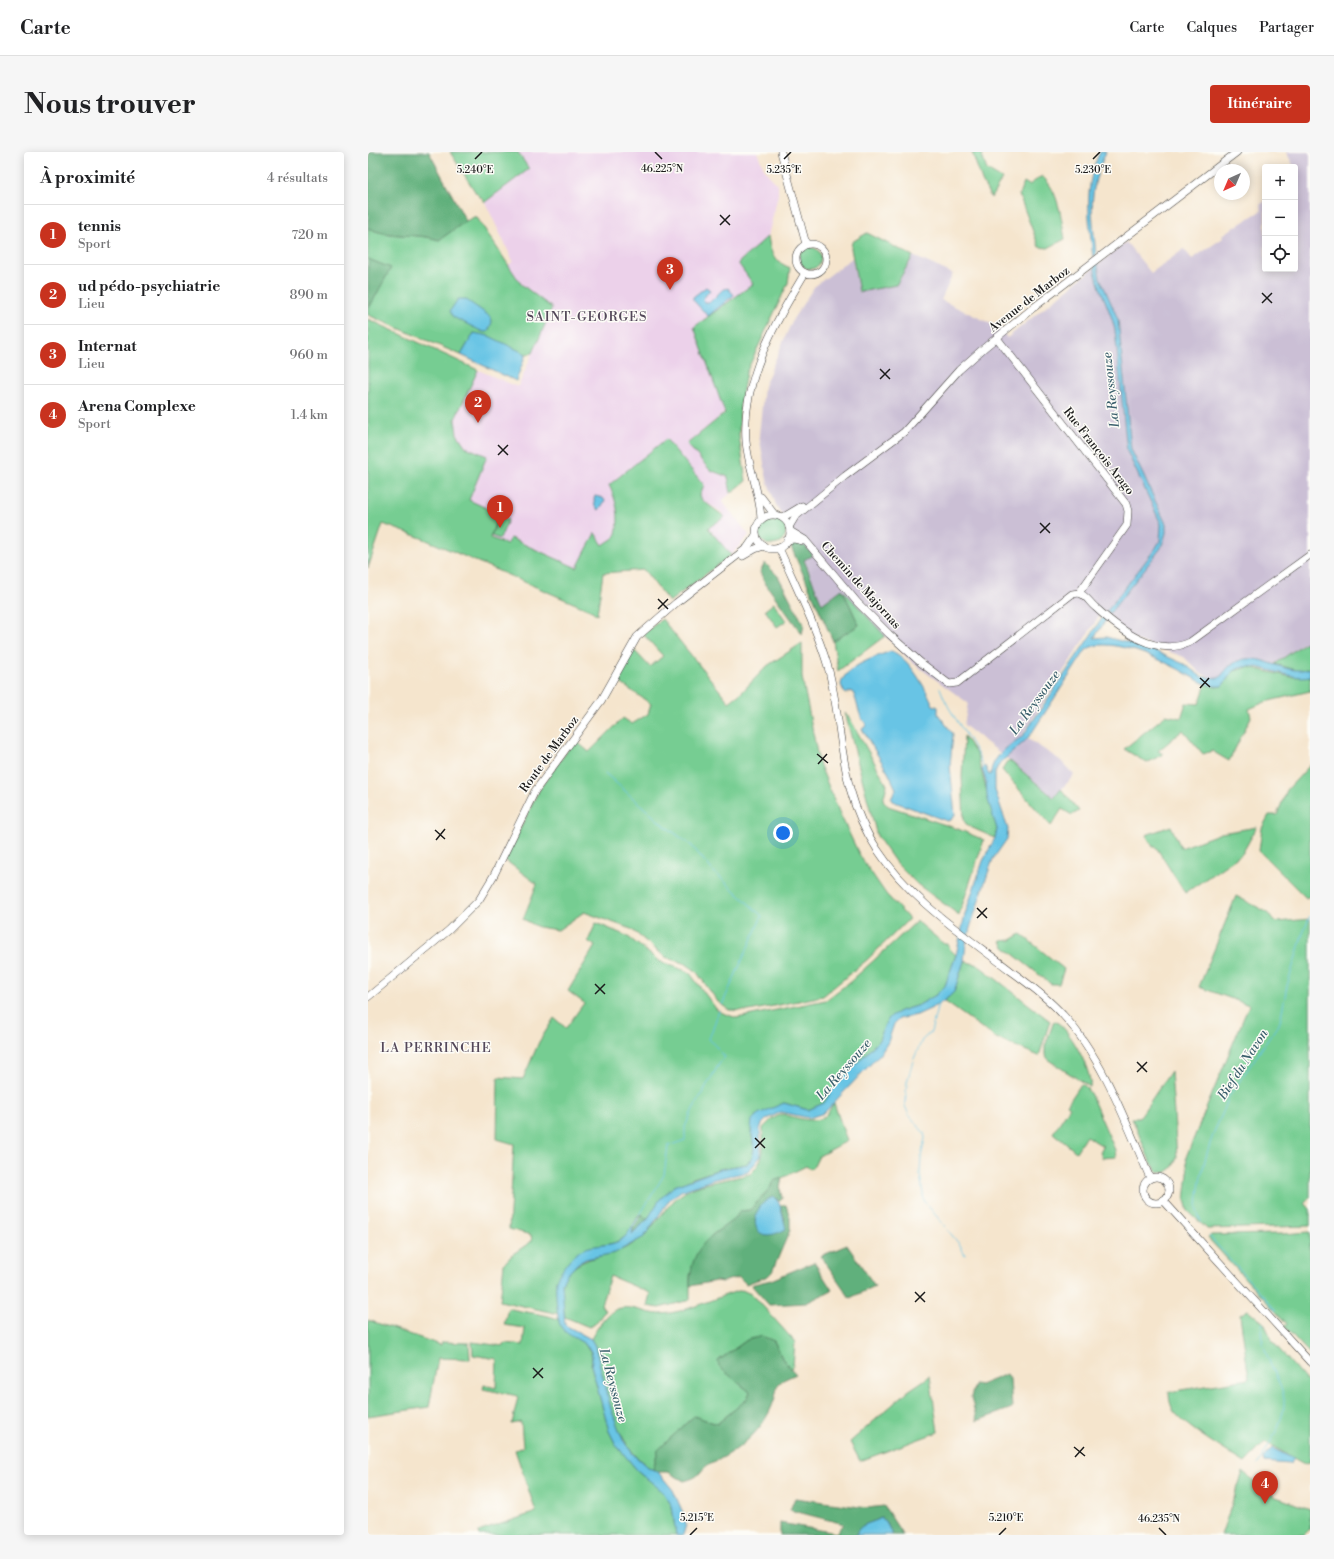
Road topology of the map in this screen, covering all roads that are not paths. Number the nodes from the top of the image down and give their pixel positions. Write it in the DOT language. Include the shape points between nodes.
graph roads {
  1 [pos="781,152"];
  2 [pos="1237,152"];
  3 [pos="806,244"];
  4 [pos="805,273"];
  5 [pos="997,338"];
  6 [pos="845,476"];
  7 [pos="758,490"];
  8 [pos="778,516"];
  9 [pos="761,519"];
  10 [pos="789,529"];
  11 [pos="756,535"];
  12 [pos="787,540"];
  13 [pos="808,544"];
  14 [pos="764,546"];
  15 [pos="779,548"];
  16 [pos="1310,555"];
  17 [pos="706,581"];
  18 [pos="1079,593"];
  19 [pos="954,684"];
  20 [pos="368,997"];
  21 [pos="1150,1178"];
  22 [pos="1163,1200"];
  23 [pos="1310,1362"];
  1 -- 3 [label="main road"];
  2 -- 5 [label="main road, Avenue de Marboz"];
  3 -- 4 [label="main road" via="798,249 795,258 798,267"];
  3 -- 4 [label="main road" via="819,246 826,258 820,271"];
  4 -- 7 [label="main road" via="758,360 751,388 746,412 746,441"];
  5 -- 6 [label="main road, Avenue de Marboz" via="960,370 899,437"];
  5 -- 18 [label="main road, Rue François Arago" via="1126,504 1128,518 1123,532"];
  6 -- 8 [label="main road, Avenue de Marboz" via="794,512"];
  6 -- 10 [label="main road, Avenue de Marboz" via="795,517"];
  7 -- 8 [label="main road" via="765,504"];
  7 -- 9 [label="main road"];
  8 -- 9 [label="main road"];
  8 -- 10 [label="main road"];
  9 -- 11 [label="main road" via="757,524"];
  10 -- 12 [label="main road"];
  10 -- 13 [label="main road, Chemin de Majornas"];
  11 -- 14 [label="main road"];
  11 -- 17 [label="main road, Route de Marboz" via="747,548"];
  12 -- 13 [label="main road, Chemin de Majornas" via="798,539"];
  12 -- 15 [label="main road"];
  13 -- 19 [label="main road, Chemin de Majornas" via="857,602 889,634 944,682"];
  14 -- 15 [label="main road" via="771,549"];
  14 -- 17 [label="main road, Route de Marboz" via="746,554"];
  15 -- 21 [label="main road" via="826,662 845,772 860,818 875,847 898,878 926,906 1053,1004 1084,1040 1102,1071"];
  16 -- 18 [label="main road" via="1182,646 1157,646 1135,637"];
  17 -- 20 [label="main road, Route de Marboz" via="646,628 634,642 601,701 535,791 494,875 476,904 449,930"];
  18 -- 19 [label="main road, Rue François Arago" via="1072,594"];
  21 -- 22 [label="main road" via="1162,1179 1167,1185 1168,1193"];
  21 -- 22 [label="main road" via="1144,1184 1144,1196 1155,1203"];
  22 -- 23 [label="main road"];
}
